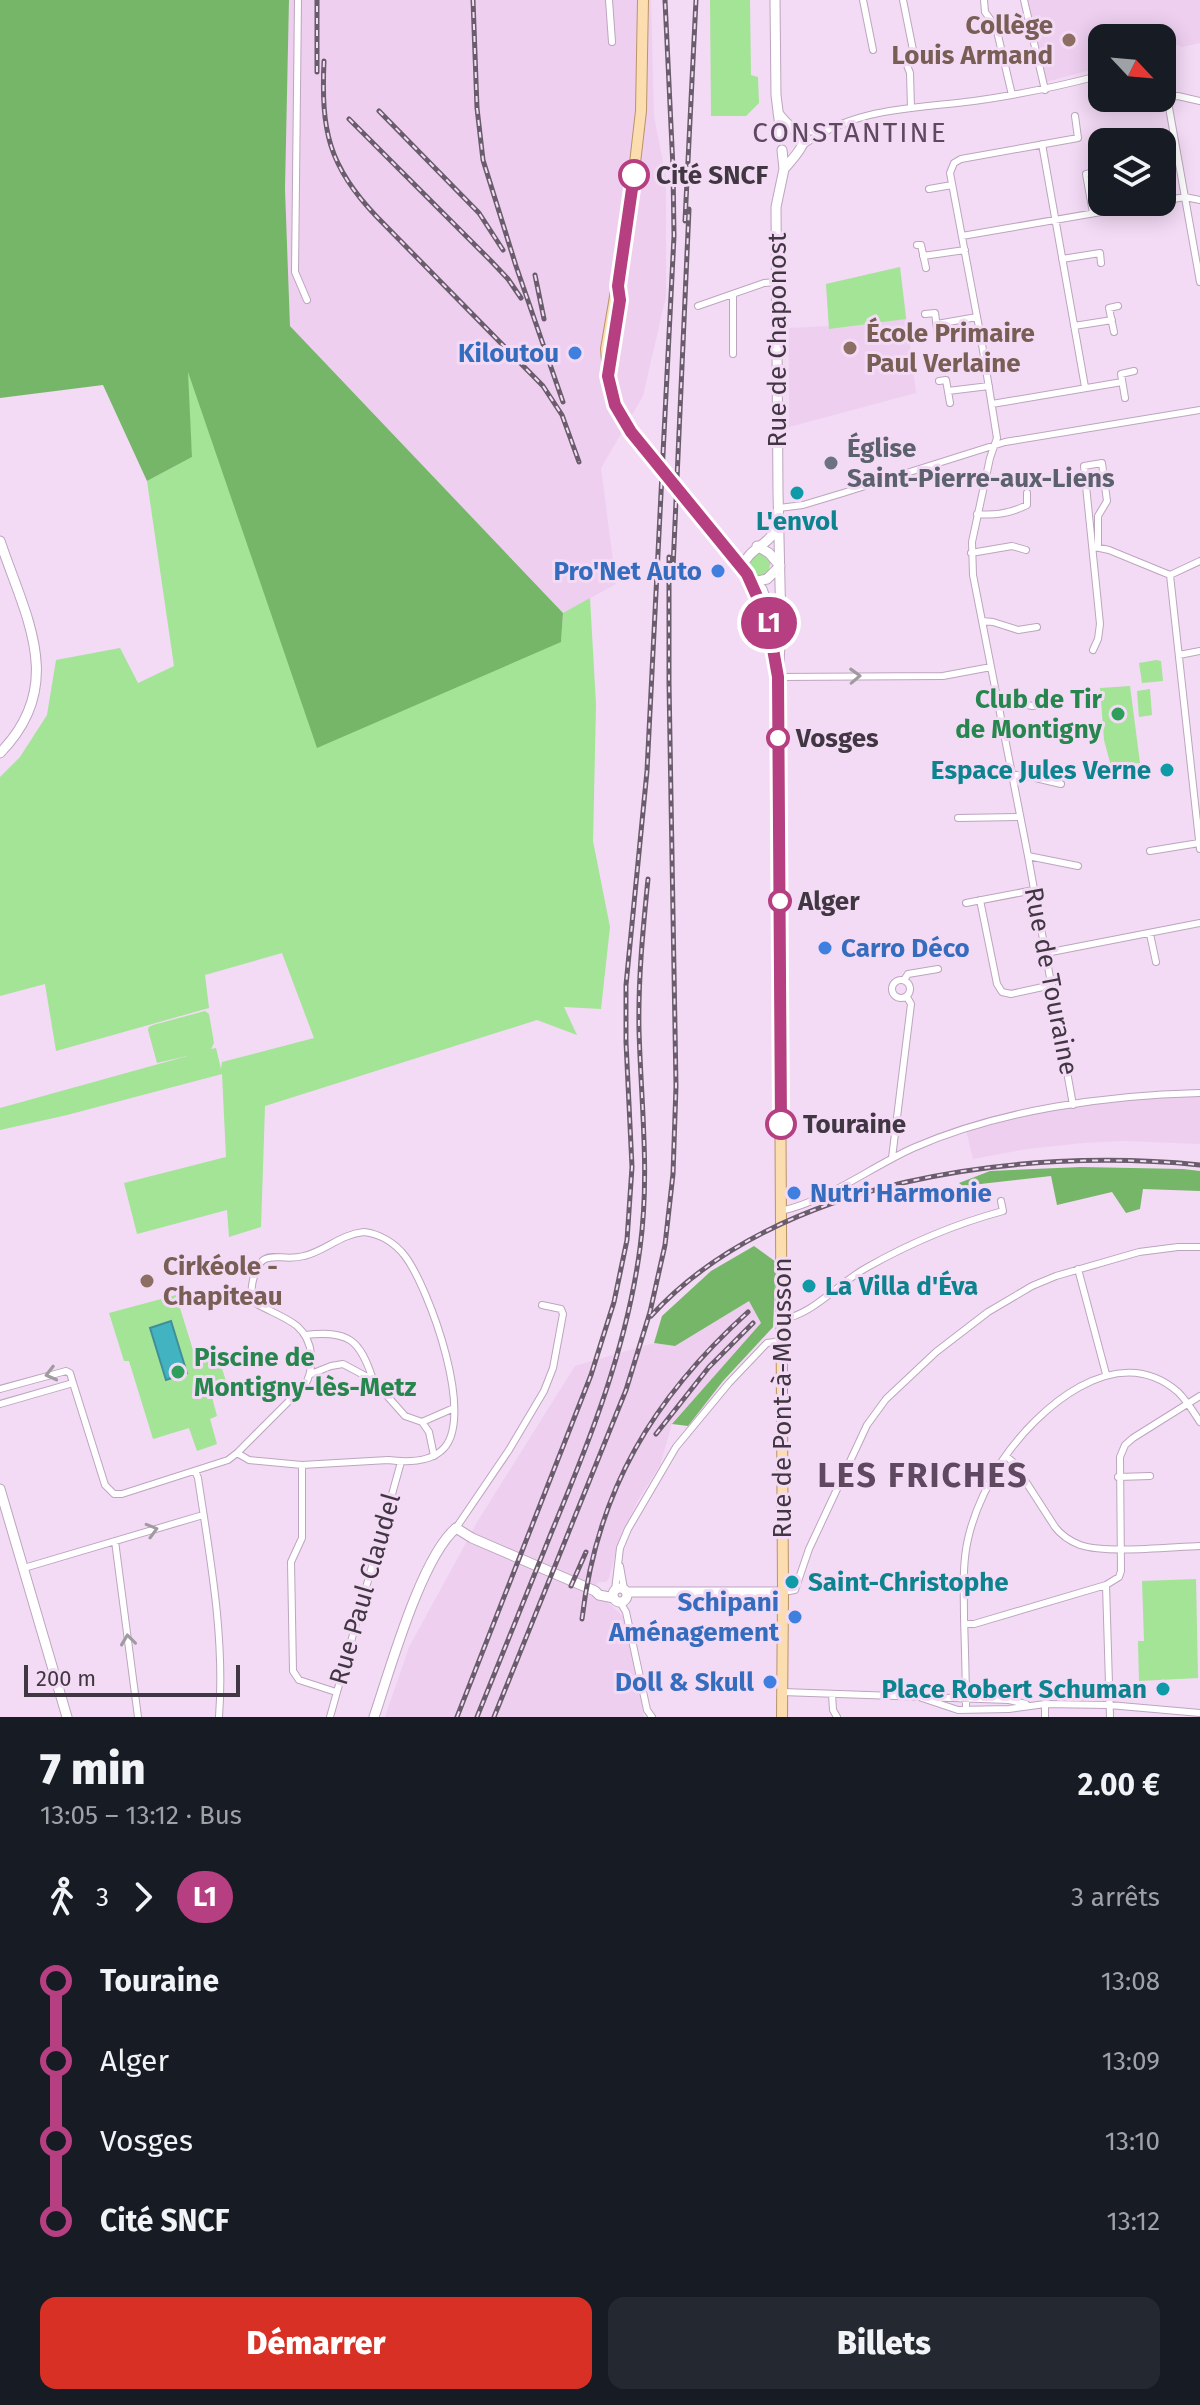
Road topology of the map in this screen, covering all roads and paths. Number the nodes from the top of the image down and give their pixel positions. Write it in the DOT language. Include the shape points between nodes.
graph roads {
  1 [pos="298,0"];
  2 [pos="609,0"];
  3 [pos="643,0"];
  4 [pos="775,0"];
  5 [pos="863,0"];
  6 [pos="903,0"];
  7 [pos="984,0"];
  8 [pos="1024,0"];
  9 [pos="612,42"];
  10 [pos="873,50"];
  11 [pos="1088,79"];
  12 [pos="1045,90"];
  13 [pos="1012,95"];
  14 [pos="1176,96"];
  15 [pos="1200,101"];
  16 [pos="911,108"];
  17 [pos="1170,112"];
  18 [pos="778,113"];
  19 [pos="1075,116"];
  20 [pos="796,131"];
  21 [pos="822,132"];
  22 [pos="781,135"];
  23 [pos="1042,144"];
  24 [pos="800,149"];
  25 [pos="782,150"];
  26 [pos="784,169"];
  27 [pos="952,185"];
  28 [pos="929,189"];
  29 [pos="1185,197"];
  30 [pos="1176,199"];
  31 [pos="1200,200"];
  32 [pos="1088,214"];
  33 [pos="1056,220"];
  34 [pos="962,236"];
  35 [pos="917,245"];
  36 [pos="965,250"];
  37 [pos="923,256"];
  38 [pos="1062,259"];
  39 [pos="1101,263"];
  40 [pos="926,268"];
  41 [pos="777,282"];
  42 [pos="1200,282"];
  43 [pos="733,294"];
  44 [pos="307,300"];
  45 [pos="698,306"];
  46 [pos="1118,306"];
  47 [pos="925,314"];
  48 [pos="977,317"];
  49 [pos="1112,320"];
  50 [pos="937,324"];
  51 [pos="1074,326"];
  52 [pos="1114,332"];
  53 [pos="938,336"];
  54 [pos="733,354"];
  55 [pos="1134,371"];
  56 [pos="939,381"];
  57 [pos="1122,382"];
  58 [pos="989,386"];
  59 [pos="1085,387"];
  60 [pos="948,391"];
  61 [pos="1125,398"];
  62 [pos="950,403"];
  63 [pos="992,404"];
  64 [pos="1200,410"];
  65 [pos="995,445"];
  66 [pos="1027,493"];
  67 [pos="977,514"];
  68 [pos="1098,516"];
  69 [pos="779,518"];
  70 [pos="1090,519"];
  71 [pos="708,526"];
  72 [pos="0,541"];
  73 [pos="758,547"];
  74 [pos="1096,547"];
  75 [pos="745,549"];
  76 [pos="1026,550"];
  77 [pos="971,553"];
  78 [pos="1200,561"];
  79 [pos="780,566"];
  80 [pos="747,574"];
  81 [pos="1170,575"];
  82 [pos="982,621"];
  83 [pos="1037,627"];
  84 [pos="1093,650"];
  85 [pos="781,651"];
  86 [pos="1200,651"];
  87 [pos="1179,655"];
  88 [pos="991,667"];
  89 [pos="778,677"];
  90 [pos="997,698"];
  91 [pos="1051,704"];
  92 [pos="0,753"];
  93 [pos="1012,775"];
  94 [pos="1061,784"];
  95 [pos="1020,817"];
  96 [pos="958,818"];
  97 [pos="1200,846"];
  98 [pos="1150,851"];
  99 [pos="1028,856"];
  100 [pos="1078,866"];
  101 [pos="1034,890"];
  102 [pos="980,900"];
  103 [pos="966,903"];
  104 [pos="1200,923"];
  105 [pos="1150,934"];
  106 [pos="1046,953"];
  107 [pos="1156,962"];
  108 [pos="938,969"];
  109 [pos="904,980"];
  110 [pos="1052,985"];
  111 [pos="907,997"];
  112 [pos="1200,1093"];
  113 [pos="1073,1105"];
  114 [pos="892,1158"];
  115 [pos="1001,1201"];
  116 [pos="781,1211"];
  117 [pos="1200,1247"];
  118 [pos="1078,1269"];
  119 [pos="542,1305"];
  120 [pos="782,1319"];
  121 [pos="305,1335"];
  122 [pos="782,1341"];
  123 [pos="311,1374"];
  124 [pos="1106,1374"];
  125 [pos="373,1380"];
  126 [pos="73,1383"];
  127 [pos="0,1389"];
  128 [pos="1195,1399"];
  129 [pos="0,1404"];
  130 [pos="454,1408"];
  131 [pos="422,1422"];
  132 [pos="1200,1422"];
  133 [pos="237,1453"];
  134 [pos="434,1456"];
  135 [pos="1006,1456"];
  136 [pos="401,1462"];
  137 [pos="302,1465"];
  138 [pos="195,1471"];
  139 [pos="1150,1476"];
  140 [pos="1118,1477"];
  141 [pos="0,1489"];
  142 [pos="203,1515"];
  143 [pos="456,1528"];
  144 [pos="115,1541"];
  145 [pos="1200,1546"];
  146 [pos="1120,1548"];
  147 [pos="24,1568"];
  148 [pos="1106,1585"];
  149 [pos="783,1592"];
  150 [pos="619,1594"];
  151 [pos="965,1624"];
  152 [pos="336,1692"];
  153 [pos="782,1692"];
  154 [pos="832,1694"];
  155 [pos="922,1698"];
  156 [pos="966,1698"];
  157 [pos="981,1699"];
  158 [pos="1045,1704"];
  159 [pos="1030,1705"];
  160 [pos="1109,1705"];
  161 [pos="966,1710"];
  162 [pos="1200,1713"];
  163 [pos="981,1714"];
  164 [pos="67,1717"];
  165 [pos="138,1717"];
  166 [pos="219,1717"];
  167 [pos="330,1717"];
  168 [pos="374,1717"];
  169 [pos="652,1717"];
  170 [pos="782,1717"];
  171 [pos="837,1717"];
  172 [pos="1045,1717"];
  173 [pos="1110,1717"];
  1 -- 44 [label="street" via="295,272"];
  2 -- 9 [label="street"];
  3 -- 71 [label="main road" via="641,111 609,384 631,432"];
  4 -- 18 [label="main road"];
  5 -- 10 [label="street"];
  6 -- 16 [label="street" via="913,50 905,60"];
  7 -- 13 [label="street"];
  8 -- 12 [label="street"];
  11 -- 12 [label="street"];
  12 -- 13 [label="street"];
  13 -- 16 [label="street"];
  14 -- 15 [label="street"];
  16 -- 21 [label="street" via="864,115"];
  17 -- 29 [label="street"];
  18 -- 20 [label="main road"];
  18 -- 22 [label="main road"];
  19 -- 23 [label="street" via="1078,138"];
  20 -- 21 [label="street"];
  20 -- 22 [label="main road"];
  20 -- 24 [label="main road" via="803,138"];
  21 -- 24 [label="street"];
  22 -- 25 [label="main road"];
  23 -- 27 [label="street, Rue de Touraine" via="961,159 950,173"];
  23 -- 33 [label="street"];
  24 -- 25 [label="main road" via="789,154"];
  24 -- 26 [label="main road, Rue de Chaponost"];
  25 -- 26 [label="main road, Rue de Chaponost"];
  26 -- 41 [label="main road, Rue de Chaponost" via="776,207"];
  27 -- 28 [label="street"];
  27 -- 34 [label="street, Rue de Touraine"];
  29 -- 30 [label="street"];
  29 -- 31 [label="street"];
  29 -- 42 [label="street"];
  32 -- 33 [label="street"];
  33 -- 34 [label="street"];
  33 -- 38 [label="street"];
  34 -- 36 [label="street, Rue de Touraine"];
  35 -- 37 [label="street"];
  36 -- 37 [label="street"];
  36 -- 48 [label="street, Rue de Touraine"];
  37 -- 40 [label="street"];
  38 -- 39 [label="street" via="1100,253"];
  38 -- 51 [label="street"];
  41 -- 43 [label="street"];
  41 -- 69 [label="main road, Rue de Chaponost"];
  43 -- 45 [label="street"];
  43 -- 54 [label="street"];
  46 -- 49 [label="street" via="1109,308"];
  47 -- 50 [label="street" via="935,313"];
  48 -- 50 [label="street"];
  48 -- 58 [label="street, Rue de Touraine"];
  49 -- 51 [label="street"];
  49 -- 52 [label="street"];
  50 -- 53 [label="street"];
  51 -- 59 [label="street"];
  55 -- 57 [label="street" via="1121,374"];
  56 -- 60 [label="street" via="946,380"];
  57 -- 59 [label="street"];
  57 -- 61 [label="street"];
  58 -- 60 [label="street"];
  58 -- 63 [label="street, Rue de Touraine"];
  59 -- 63 [label="street"];
  60 -- 62 [label="street"];
  63 -- 65 [label="street, Rue de Touraine"];
  64 -- 65 [label="street"];
  65 -- 67 [label="street, Rue de Touraine"];
  65 -- 69 [label="street" via="803,505"];
  66 -- 67 [label="street" via="1027,505 1015,511"];
  67 -- 77 [label="street, Rue de Touraine"];
  68 -- 70 [label="street"];
  68 -- 70 [label="street" via="1107,501 1102,463 1084,466"];
  68 -- 74 [label="street"];
  69 -- 73 [label="main road" via="768,541"];
  69 -- 79 [label="main road, Rue de Chaponost"];
  70 -- 74 [label="street"];
  71 -- 75 [label="main road" via="736,551"];
  71 -- 80 [label="main road"];
  72 -- 92 [label="main road" via="35,646 38,674 22,727"];
  73 -- 75 [label="main road"];
  73 -- 79 [label="main road"];
  73 -- 80 [label="main road" via="746,557"];
  74 -- 81 [label="street"];
  74 -- 84 [label="street" via="1100,624"];
  76 -- 77 [label="street" via="1012,546"];
  77 -- 82 [label="street, Rue de Touraine"];
  78 -- 81 [label="street"];
  79 -- 80 [label="main road" via="767,579"];
  79 -- 85 [label="main road, Rue de Chaponost"];
  80 -- 85 [label="main road" via="760,586"];
  80 -- 89 [label="main road" via="768,621"];
  81 -- 87 [label="street"];
  82 -- 83 [label="street" via="1018,630"];
  82 -- 88 [label="street, Rue de Touraine"];
  85 -- 89 [label="main road"];
  86 -- 87 [label="street"];
  87 -- 97 [label="street"];
  89 -- 88 [label="street, one-way" via="943,676"];
  88 -- 90 [label="street, Rue de Touraine"];
  89 -- 116 [label="main road, Rue de Pont-à-Mousson"];
  90 -- 91 [label="street" via="1032,706"];
  90 -- 93 [label="street, Rue de Touraine"];
  93 -- 94 [label="street"];
  93 -- 95 [label="street, Rue de Touraine"];
  95 -- 96 [label="street"];
  95 -- 99 [label="street, Rue de Touraine"];
  97 -- 98 [label="street"];
  99 -- 100 [label="street, Rue de Touraine"];
  99 -- 101 [label="street, Rue de Touraine"];
  101 -- 102 [label="street"];
  101 -- 106 [label="street, Rue de Touraine"];
  102 -- 103 [label="street"];
  102 -- 110 [label="street" via="1002,992"];
  104 -- 105 [label="street"];
  105 -- 106 [label="street"];
  105 -- 107 [label="street"];
  106 -- 110 [label="street, Rue de Touraine"];
  108 -- 109 [label="street" via="908,974"];
  109 -- 111 [label="street" via="910,986"];
  109 -- 111 [label="street" via="892,990 897,997"];
  110 -- 113 [label="street, Rue de Touraine"];
  111 -- 114 [label="street" via="911,1004"];
  112 -- 113 [label="street"];
  113 -- 114 [label="street" via="1008,1117"];
  114 -- 116 [label="street" via="816,1200"];
  115 -- 120 [label="street" via="1003,1211 910,1245 863,1269 797,1317"];
  116 -- 120 [label="main road, Rue de Pont-à-Mousson"];
  117 -- 118 [label="street" via="1139,1252"];
  118 -- 124 [label="street"];
  118 -- 149 [label="street" via="1032,1286 988,1312 886,1399 867,1425 795,1590"];
  119 -- 143 [label="street" via="563,1314 548,1381"];
  120 -- 122 [label="main road, Rue de Pont-à-Mousson"];
  121 -- 123 [label="street"];
  121 -- 125 [label="street" via="353,1340"];
  121 -- 130 [label="street" via="252,1299 260,1262 304,1256 352,1233 376,1234 403,1253 424,1289 445,1353"];
  122 -- 149 [label="main road, Rue de Pont-à-Mousson"];
  122 -- 150 [label="street" via="767,1343 676,1447 628,1529 618,1558"];
  123 -- 125 [label="street" via="343,1364"];
  123 -- 133 [label="street"];
  124 -- 128 [label="street" via="1141,1374"];
  124 -- 135 [label="street" via="1058,1402"];
  125 -- 131 [label="street" via="405,1416"];
  126 -- 127 [label="street, one-way" via="66,1371"];
  126 -- 129 [label="street"];
  126 -- 138 [label="street" via="109,1491 122,1494"];
  128 -- 132 [label="street"];
  128 -- 140 [label="street" via="1125,1445"];
  130 -- 131 [label="street"];
  130 -- 134 [label="street" via="449,1441"];
  131 -- 134 [label="street"];
  133 -- 137 [label="street" via="249,1460"];
  133 -- 138 [label="street"];
  134 -- 136 [label="street"];
  135 -- 146 [label="street" via="1063,1536 1084,1546"];
  135 -- 151 [label="street" via="985,1492 968,1541"];
  136 -- 137 [label="street"];
  136 -- 152 [label="street, Rue Paul Claudel"];
  137 -- 152 [label="street" via="302,1538 291,1562 293,1671 299,1680"];
  138 -- 142 [label="street"];
  139 -- 140 [label="street"];
  140 -- 146 [label="street"];
  141 -- 147 [label="main road"];
  144 -- 142 [label="street, one-way"];
  142 -- 166 [label="street" via="219,1625"];
  143 -- 150 [label="main road" via="599,1595"];
  143 -- 168 [label="main road" via="441,1544 423,1581"];
  144 -- 147 [label="street"];
  165 -- 144 [label="street, one-way"];
  145 -- 146 [label="street"];
  146 -- 148 [label="street" via="1119,1577"];
  147 -- 164 [label="main road"];
  148 -- 151 [label="street"];
  148 -- 160 [label="street"];
  149 -- 150 [label="main road"];
  149 -- 153 [label="main road, Rue de Pont-à-Mousson"];
  150 -- 169 [label="street"];
  151 -- 156 [label="street"];
  152 -- 167 [label="street, Rue Paul Claudel"];
  153 -- 154 [label="street"];
  153 -- 170 [label="main road, Rue de Pont-à-Mousson"];
  154 -- 155 [label="street"];
  154 -- 171 [label="street"];
  155 -- 156 [label="street"];
  155 -- 161 [label="street"];
  156 -- 157 [label="street"];
  156 -- 161 [label="street"];
  157 -- 159 [label="street"];
  157 -- 163 [label="street"];
  158 -- 159 [label="street"];
  158 -- 160 [label="street"];
  158 -- 172 [label="street"];
  159 -- 163 [label="street"];
  160 -- 162 [label="street"];
  160 -- 173 [label="street"];
  161 -- 163 [label="street"];
}
